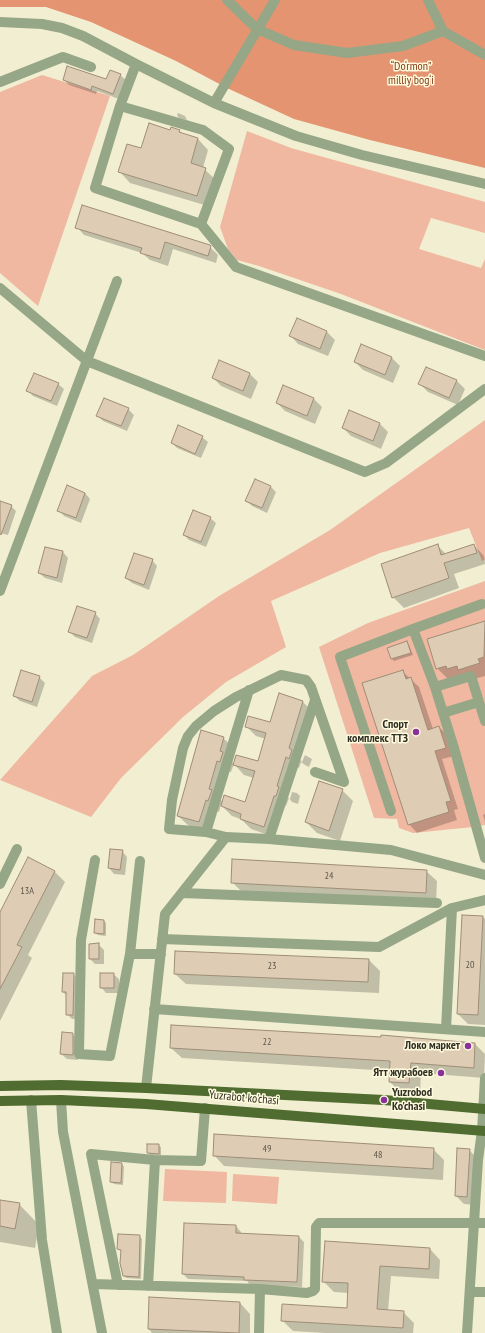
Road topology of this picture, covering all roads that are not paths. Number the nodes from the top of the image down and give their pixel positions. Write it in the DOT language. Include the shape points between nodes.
graph roads {
  1 [pos="226,0"];
  2 [pos="275,0"];
  3 [pos="428,0"];
  4 [pos="0,22"];
  5 [pos="257,30"];
  6 [pos="443,31"];
  7 [pos="485,55"];
  8 [pos="136,64"];
  9 [pos="91,67"];
  10 [pos="0,82"];
  11 [pos="214,103"];
  12 [pos="120,106"];
  13 [pos="485,184"];
  14 [pos="201,224"];
  15 [pos="117,281"];
  16 [pos="0,288"];
  17 [pos="485,356"];
  18 [pos="87,361"];
  19 [pos="485,389"];
  20 [pos="0,591"];
  21 [pos="482,604"];
  22 [pos="413,629"];
  23 [pos="435,687"];
  24 [pos="249,690"];
  25 [pos="315,700"];
  26 [pos="479,702"];
  27 [pos="443,714"];
  28 [pos="485,721"];
  29 [pos="315,772"];
  30 [pos="391,811"];
  31 [pos="206,832"];
  32 [pos="226,837"];
  33 [pos="269,839"];
  34 [pos="18,849"];
  35 [pos="485,858"];
  36 [pos="95,860"];
  37 [pos="140,861"];
  38 [pos="485,875"];
  39 [pos="0,884"];
  40 [pos="182,893"];
  41 [pos="485,900"];
  42 [pos="437,903"];
  43 [pos="452,908"];
  44 [pos="162,939"];
  45 [pos="130,954"];
  46 [pos="161,954"];
  47 [pos="154,1010"];
  48 [pos="446,1029"];
  49 [pos="485,1032"];
  50 [pos="485,1078"];
  51 [pos="0,1086"];
  52 [pos="146,1088"];
  53 [pos="30,1100"];
  54 [pos="61,1100"];
  55 [pos="0,1101"];
  56 [pos="205,1108"];
  57 [pos="484,1109"];
  58 [pos="484,1130"];
  59 [pos="155,1160"];
  60 [pos="474,1222"];
  61 [pos="485,1223"];
  62 [pos="93,1284"];
  63 [pos="118,1285"];
  64 [pos="148,1286"];
  65 [pos="260,1289"];
  66 [pos="470,1292"];
  67 [pos="485,1292"];
  68 [pos="57,1333"];
  69 [pos="102,1333"];
  70 [pos="259,1333"];
  71 [pos="467,1333"];
  1 -- 5 [label="street"];
  2 -- 5 [label="street"];
  3 -- 6 [label="street"];
  4 -- 8 [label="street" via="42,24 62,28"];
  5 -- 6 [label="street" via="294,45 347,53 403,46"];
  5 -- 11 [label="street"];
  6 -- 7 [label="street"];
  8 -- 11 [label="street"];
  8 -- 12 [label="street"];
  9 -- 10 [label="street" via="63,57"];
  11 -- 13 [label="street" via="296,136 329,146"];
  12 -- 14 [label="street" via="95,188"];
  12 -- 14 [label="street" via="203,130 229,149"];
  14 -- 17 [label="street" via="236,267"];
  15 -- 18 [label="street"];
  16 -- 18 [label="street"];
  18 -- 19 [label="street" via="364,472 386,463"];
  18 -- 20 [label="street"];
  21 -- 22 [label="street"];
  22 -- 23 [label="street"];
  22 -- 30 [label="street" via="340,657"];
  23 -- 26 [label="street" via="471,676"];
  23 -- 27 [label="street"];
  24 -- 25 [label="street" via="281,674 306,680"];
  24 -- 31 [label="street"];
  24 -- 31 [label="street" via="214,711 196,726 183,748 169,829"];
  25 -- 29 [label="street" via="344,782"];
  25 -- 33 [label="street"];
  26 -- 27 [label="street"];
  26 -- 28 [label="street"];
  27 -- 35 [label="street"];
  31 -- 32 [label="street"];
  32 -- 33 [label="street"];
  32 -- 40 [label="street"];
  33 -- 38 [label="street" via="391,850"];
  34 -- 39 [label="street"];
  36 -- 45 [label="street" via="81,940 79,1054 110,1056"];
  37 -- 45 [label="street"];
  40 -- 42 [label="street"];
  40 -- 44 [label="street" via="165,914"];
  41 -- 43 [label="street"];
  43 -- 44 [label="street" via="379,947"];
  43 -- 48 [label="street"];
  44 -- 46 [label="street"];
  45 -- 46 [label="street"];
  46 -- 47 [label="street"];
  47 -- 48 [label="street"];
  47 -- 52 [label="street"];
  48 -- 49 [label="street"];
  50 -- 57 [label="street"];
  51 -- 52 [label="main road, Yuzrabot ko'chasi"];
  52 -- 57 [label="main road, Yuzrabot ko'chasi" via="384,1100"];
  53 -- 54 [label="main road, Yuzrabot ko'chasi"];
  53 -- 55 [label="main road, Yuzrabot ko'chasi"];
  53 -- 68 [label="street" via="42,1240"];
  54 -- 56 [label="main road, Yuzrabot ko'chasi"];
  54 -- 62 [label="street" via="63,1132"];
  56 -- 58 [label="main road, Yuzrabot ko'chasi"];
  56 -- 59 [label="street" via="201,1162"];
  57 -- 58 [label="street"];
  58 -- 60 [label="street" via="478,1160"];
  59 -- 63 [label="street" via="91,1154"];
  59 -- 64 [label="street"];
  60 -- 61 [label="street"];
  60 -- 65 [label="street" via="319,1223 316,1227 315,1289 308,1293"];
  60 -- 66 [label="street"];
  62 -- 63 [label="street"];
  62 -- 69 [label="street"];
  63 -- 64 [label="street"];
  64 -- 65 [label="street"];
  65 -- 70 [label="street"];
  66 -- 67 [label="street"];
  66 -- 71 [label="street"];
}
